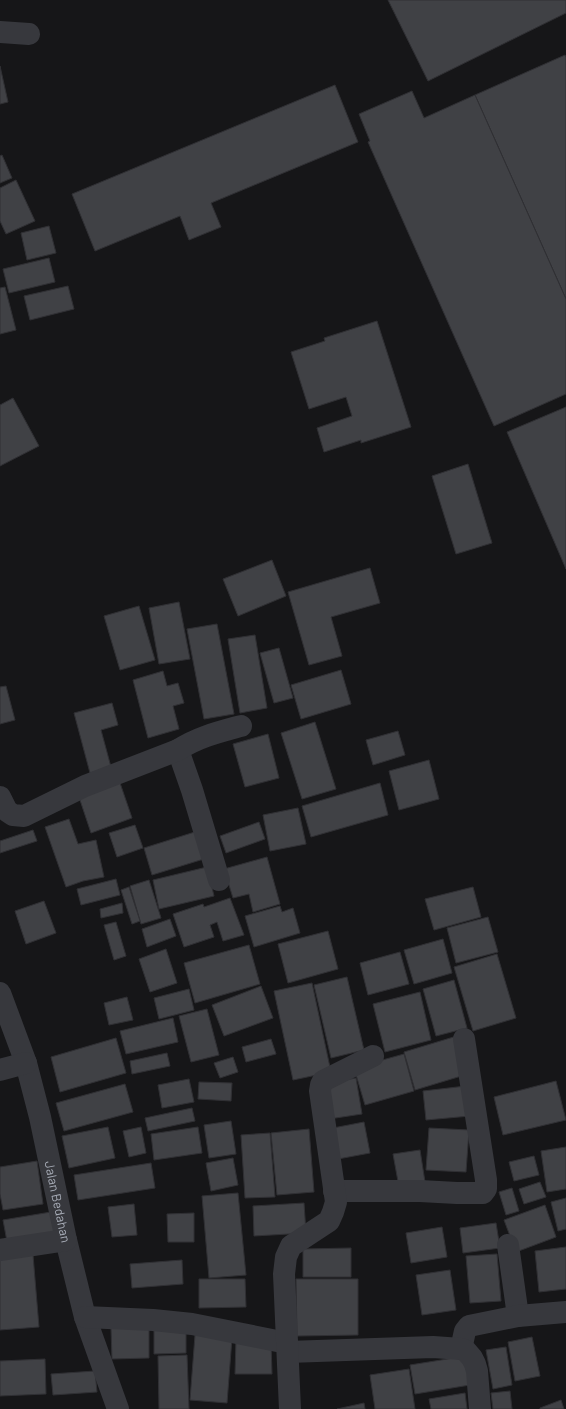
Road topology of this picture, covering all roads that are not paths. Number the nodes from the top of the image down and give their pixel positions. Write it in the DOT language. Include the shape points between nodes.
graph roads {
  1 [pos="0,32"];
  2 [pos="29,34"];
  3 [pos="241,726"];
  4 [pos="178,750"];
  5 [pos="0,797"];
  6 [pos="219,880"];
  7 [pos="0,993"];
  8 [pos="464,1039"];
  9 [pos="373,1056"];
  10 [pos="26,1063"];
  11 [pos="0,1070"];
  12 [pos="334,1191"];
  13 [pos="66,1240"];
  14 [pos="508,1245"];
  15 [pos="0,1250"];
  16 [pos="566,1312"];
  17 [pos="518,1316"];
  18 [pos="85,1317"];
  19 [pos="288,1347"];
  20 [pos="461,1349"];
  21 [pos="118,1409"];
  22 [pos="290,1409"];
  23 [pos="480,1409"];
  1 -- 2 [label="street"];
  3 -- 4 [label="street" via="191,741"];
  4 -- 5 [label="street" via="85,786 24,816 7,812"];
  4 -- 6 [label="street"];
  7 -- 10 [label="street, Jalan Bedahan"];
  8 -- 12 [label="street" via="486,1190 456,1193"];
  9 -- 12 [label="street" via="321,1085"];
  10 -- 11 [label="street"];
  10 -- 13 [label="street, Jalan Bedahan"];
  12 -- 19 [label="street" via="336,1202 329,1221 291,1246 286,1257 284,1274"];
  13 -- 15 [label="street"];
  13 -- 18 [label="street, Jalan Bedahan"];
  14 -- 17 [label="street"];
  16 -- 17 [label="street"];
  17 -- 20 [label="street" via="469,1326 465,1331"];
  18 -- 19 [label="street" via="192,1324"];
  18 -- 21 [label="street, Jalan Bedahan"];
  19 -- 20 [label="street"];
  19 -- 22 [label="street"];
  20 -- 23 [label="street" via="466,1351 475,1364"];
}
